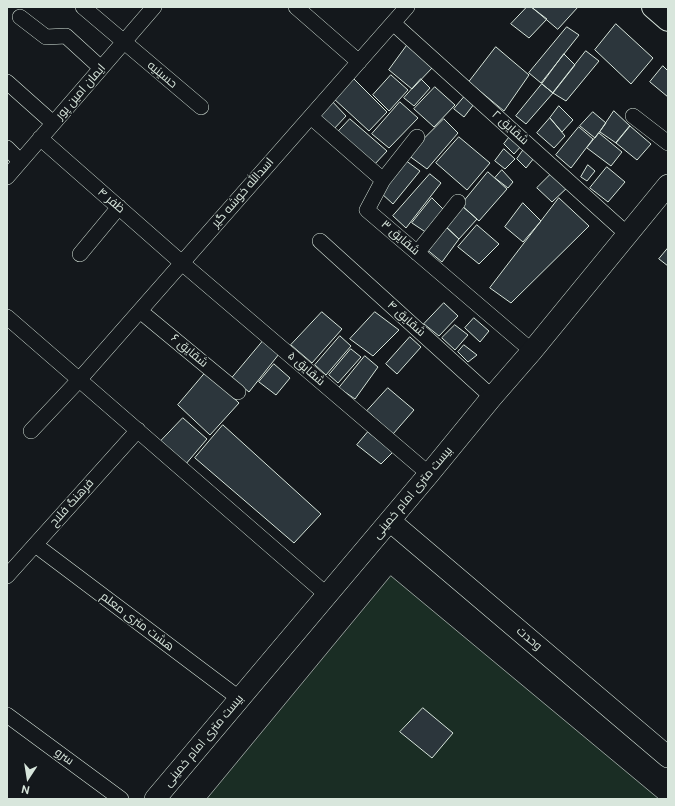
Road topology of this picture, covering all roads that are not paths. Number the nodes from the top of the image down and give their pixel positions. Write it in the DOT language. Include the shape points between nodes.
graph roads {
  1 [pos="83,7"];
  2 [pos="154,7"];
  3 [pos="296,7"];
  4 [pos="407,7"];
  5 [pos="653,7"];
  6 [pos="20,17"];
  7 [pos="668,20"];
  8 [pos="393,23"];
  9 [pos="123,42"];
  10 [pos="359,62"];
  11 [pos="101,68"];
  12 [pos="7,82"];
  13 [pos="201,107"];
  14 [pos="633,116"];
  15 [pos="310,117"];
  16 [pos="53,124"];
  17 [pos="417,137"];
  18 [pos="40,138"];
  19 [pos="668,143"];
  20 [pos="7,148"];
  21 [pos="20,161"];
  22 [pos="7,177"];
  23 [pos="383,180"];
  24 [pos="668,185"];
  25 [pos="458,202"];
  26 [pos="119,207"];
  27 [pos="627,234"];
  28 [pos="320,241"];
  29 [pos="417,253"];
  30 [pos="80,254"];
  31 [pos="182,263"];
  32 [pos="140,311"];
  33 [pos="7,317"];
  34 [pos="532,351"];
  35 [pos="79,380"];
  36 [pos="238,392"];
  37 [pos="492,397"];
  38 [pos="138,430"];
  39 [pos="31,431"];
  40 [pos="429,474"];
  41 [pos="390,521"];
  42 [pos="34,545"];
  43 [pos="7,576"];
  44 [pos="327,595"];
  45 [pos="240,699"];
  46 [pos="7,715"];
  47 [pos="668,757"];
  48 [pos="121,799"];
  49 [pos="155,799"];
  1 -- 9 [label="street, حسینیه"];
  2 -- 9 [label="street, ایمان امین پور"];
  3 -- 10 [label="street"];
  4 -- 8 [label="street, اسدالله خوشه گیر"];
  5 -- 7 [label="highway"];
  6 -- 11 [label="street" via="46,37 66,36"];
  8 -- 10 [label="street, اسدالله خوشه گیر"];
  8 -- 27 [label="street, شقایق ۲"];
  9 -- 11 [label="street, ایمان امین پور"];
  9 -- 13 [label="street, حسینیه"];
  10 -- 15 [label="street, اسدالله خوشه گیر"];
  11 -- 16 [label="street, ایمان امین پور"];
  12 -- 16 [label="street"];
  14 -- 19 [label="street"];
  15 -- 23 [label="street"];
  15 -- 31 [label="street, اسدالله خوشه گیر"];
  16 -- 18 [label="street, ایمان امین پور"];
  17 -- 23 [label="street"];
  18 -- 21 [label="street, ایمان امین پور"];
  18 -- 26 [label="street, ظفر ۴"];
  20 -- 21 [label="street"];
  21 -- 22 [label="street, ایمان امین پور"];
  23 -- 29 [label="street, شقایق ۳" via="367,210"];
  24 -- 27 [label="main road, بیست متری امام خمینی"];
  25 -- 29 [label="street"];
  26 -- 30 [label="street"];
  26 -- 31 [label="street, ظفر ۴"];
  27 -- 34 [label="main road, بیست متری امام خمینی"];
  28 -- 37 [label="street, شقایق ۴"];
  29 -- 34 [label="street, شقایق ۳"];
  31 -- 32 [label="street, اسدالله خوشه گیر"];
  31 -- 40 [label="street, شقایق ۵"];
  32 -- 35 [label="street, اسدالله خوشه گیر"];
  32 -- 36 [label="street, شقایق ۶"];
  33 -- 35 [label="street"];
  34 -- 37 [label="main road, بیست متری امام خمینی"];
  35 -- 38 [label="street"];
  35 -- 39 [label="street, اسدالله خوشه گیر"];
  37 -- 40 [label="main road, بیست متری امام خمینی"];
  38 -- 42 [label="street, فرهنگ فلاح"];
  38 -- 44 [label="street"];
  40 -- 41 [label="main road, بیست متری امام خمینی"];
  41 -- 44 [label="main road, بیست متری امام خمینی"];
  41 -- 47 [label="main road, وحدت"];
  42 -- 43 [label="street, فرهنگ فلاح"];
  42 -- 45 [label="street, هشت متری معلم"];
  44 -- 45 [label="main road, بیست متری امام خمینی"];
  45 -- 49 [label="main road, بیست متری امام خمینی"];
  46 -- 48 [label="street, سرو"];
}
